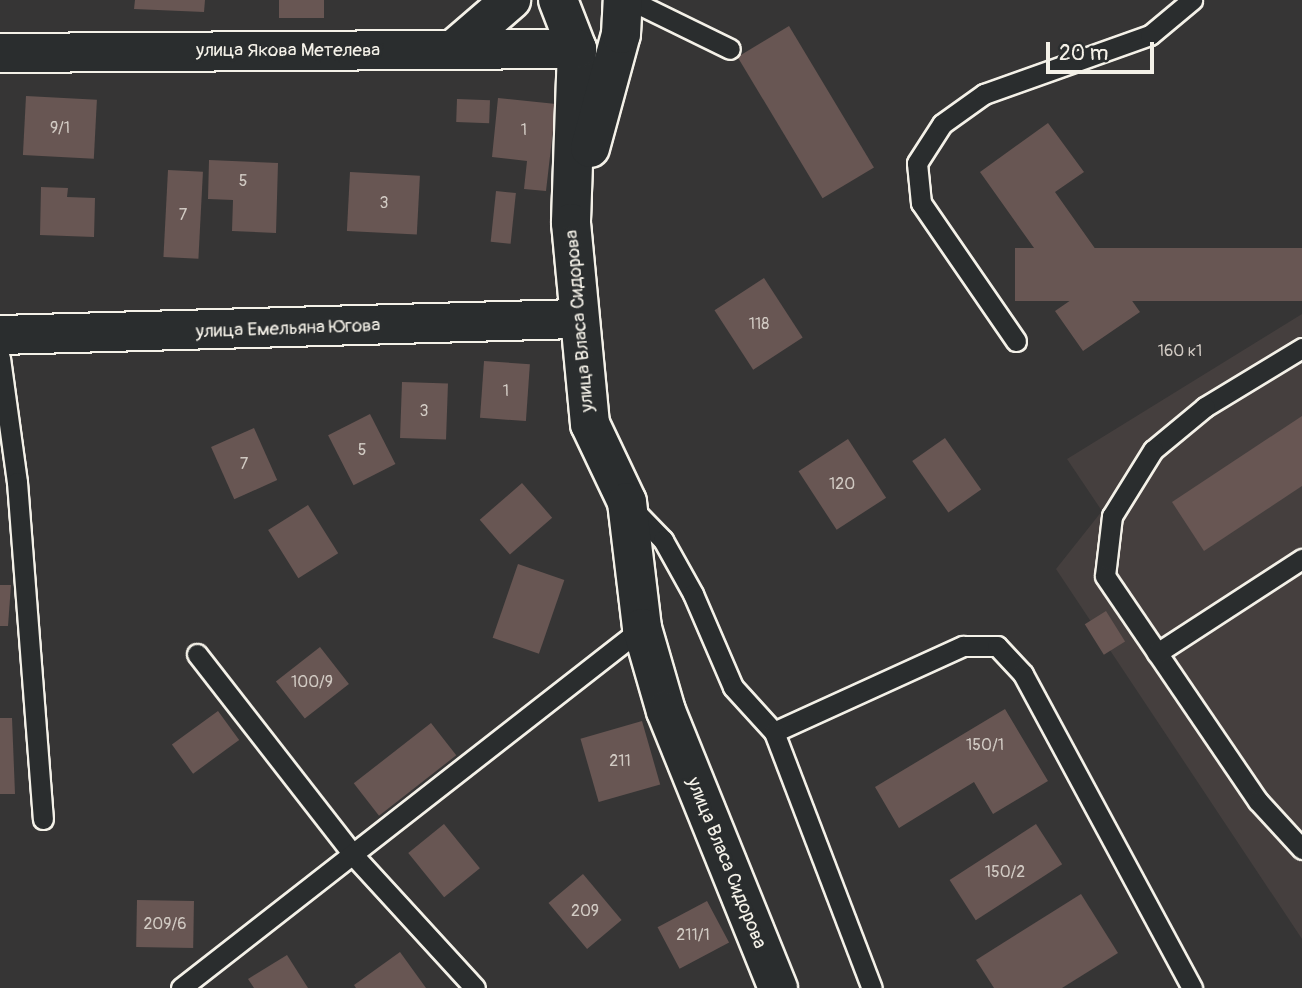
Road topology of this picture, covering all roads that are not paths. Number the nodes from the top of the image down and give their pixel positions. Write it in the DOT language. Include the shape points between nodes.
graph roads {
  1 [pos="511,0"];
  2 [pos="558,0"];
  3 [pos="622,0"];
  4 [pos="630,0"];
  5 [pos="1192,0"];
  6 [pos="577,49"];
  7 [pos="730,49"];
  8 [pos="453,50"];
  9 [pos="0,53"];
  10 [pos="571,223"];
  11 [pos="577,319"];
  12 [pos="0,335"];
  13 [pos="1016,341"];
  14 [pos="1302,348"];
  15 [pos="0,358"];
  16 [pos="627,502"];
  17 [pos="1302,559"];
  18 [pos="642,628"];
  19 [pos="1157,653"];
  20 [pos="197,654"];
  21 [pos="774,732"];
  22 [pos="43,819"];
  23 [pos="1302,849"];
  24 [pos="354,856"];
  25 [pos="181,988"];
  26 [pos="475,988"];
  27 [pos="778,988"];
  28 [pos="872,988"];
  29 [pos="1192,988"];
  1 -- 8 [label="street"];
  2 -- 6 [label="street, улица Власа Сидорова"];
  3 -- 10 [label="street" via="621,34"];
  4 -- 7 [label="lane"];
  5 -- 13 [label="lane" via="1150,35 984,94 942,124 917,163 921,203"];
  6 -- 8 [label="street, улица Якова Метелева"];
  6 -- 10 [label="street, улица Власа Сидорова"];
  8 -- 9 [label="street, улица Якова Метелева"];
  10 -- 11 [label="street, улица Власа Сидорова"];
  11 -- 12 [label="street, улица Емельяна Югова"];
  11 -- 16 [label="street, улица Власа Сидорова" via="590,424"];
  14 -- 19 [label="lane" via="1205,407 1153,450 1112,516 1105,576"];
  15 -- 22 [label="lane" via="17,482"];
  16 -- 18 [label="street, улица Власа Сидорова"];
  16 -- 21 [label="lane" via="663,540 693,594 733,687"];
  17 -- 19 [label="lane"];
  18 -- 24 [label="lane"];
  18 -- 27 [label="street, улица Власа Сидорова" via="666,711"];
  19 -- 23 [label="lane" via="1258,801"];
  20 -- 24 [label="lane"];
  21 -- 28 [label="lane"];
  21 -- 29 [label="lane" via="963,646 997,646 1023,674"];
  24 -- 25 [label="lane"];
  24 -- 26 [label="lane"];
}
